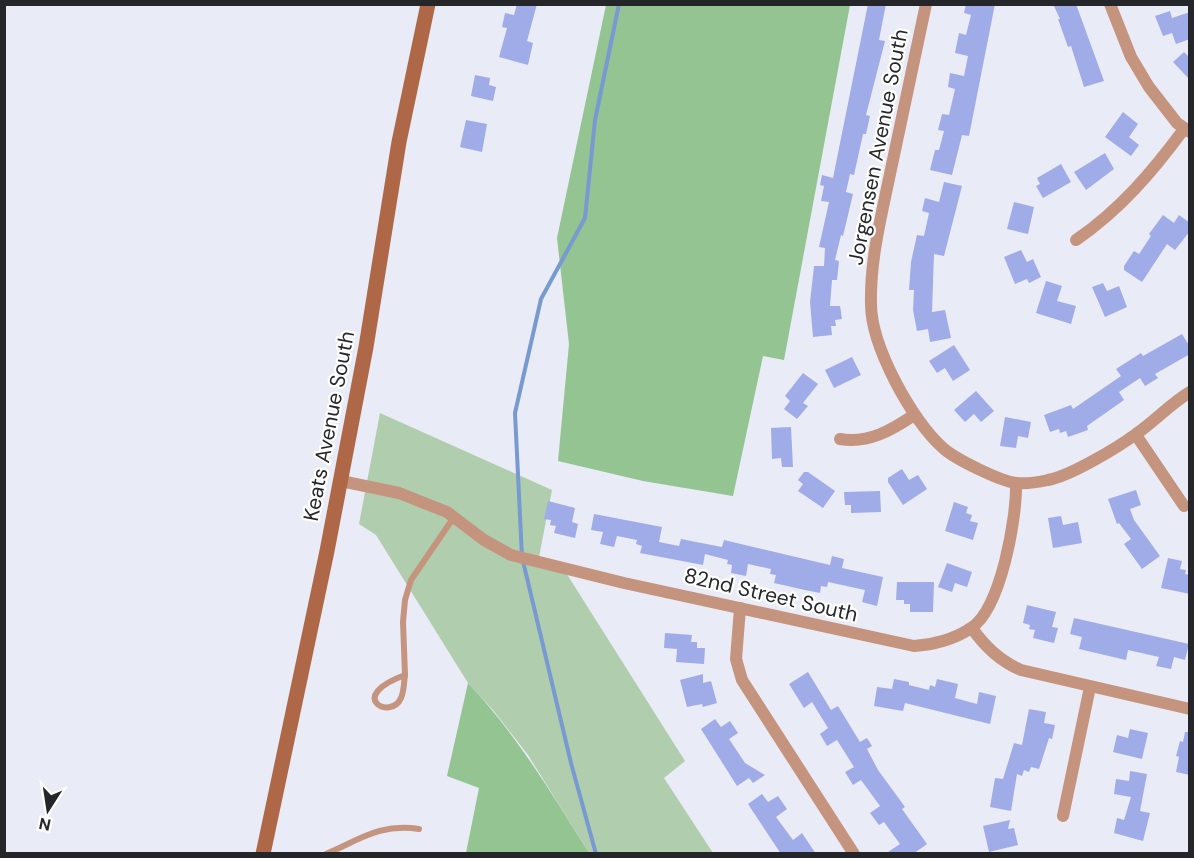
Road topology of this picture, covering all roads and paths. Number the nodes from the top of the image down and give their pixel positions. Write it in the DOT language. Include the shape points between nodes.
graph roads {
  1 [pos="428,4"];
  2 [pos="926,4"];
  3 [pos="1110,4"];
  4 [pos="1187,130"];
  5 [pos="1077,240"];
  6 [pos="1190,392"];
  7 [pos="914,415"];
  8 [pos="1136,435"];
  9 [pos="840,439"];
  10 [pos="341,481"];
  11 [pos="1016,483"];
  12 [pos="1184,506"];
  13 [pos="454,517"];
  14 [pos="740,608"];
  15 [pos="972,628"];
  16 [pos="405,675"];
  17 [pos="1090,687"];
  18 [pos="1190,709"];
  19 [pos="1062,816"];
  20 [pos="418,829"];
  21 [pos="267,853"];
  22 [pos="326,854"];
  23 [pos="854,854"];
  1 -- 10 [label="main road, Keats Avenue South" via="399,142"];
  2 -- 7 [label="street, Jorgensen Avenue South" via="874,253 870,306 882,351"];
  3 -- 4 [label="street" via="1131,57 1149,87"];
  4 -- 5 [label="street" via="1115,211"];
  6 -- 8 [label="street"];
  7 -- 9 [label="street" via="881,435"];
  7 -- 11 [label="street, Jorgensen Avenue South" via="931,438 949,453 966,464"];
  8 -- 11 [label="street" via="1073,471 1049,480"];
  8 -- 12 [label="street"];
  10 -- 13 [label="street, 82nd Street South" via="399,493"];
  10 -- 21 [label="main road, Keats Avenue South"];
  11 -- 15 [label="street" via="1009,549 989,609"];
  13 -- 14 [label="street, 82nd Street South" via="511,555"];
  13 -- 16 [label="lane" via="411,580 403,622"];
  14 -- 15 [label="street, 82nd Street South" via="914,646 927,646"];
  14 -- 23 [label="street" via="736,659 742,680"];
  15 -- 17 [label="street" via="981,642 1008,665"];
  16 -- 16 [label="lane" via="396,704 390,708 375,703 378,689"];
  17 -- 18 [label="street"];
  17 -- 19 [label="street"];
  20 -- 22 [label="lane" via="373,831"];
}
